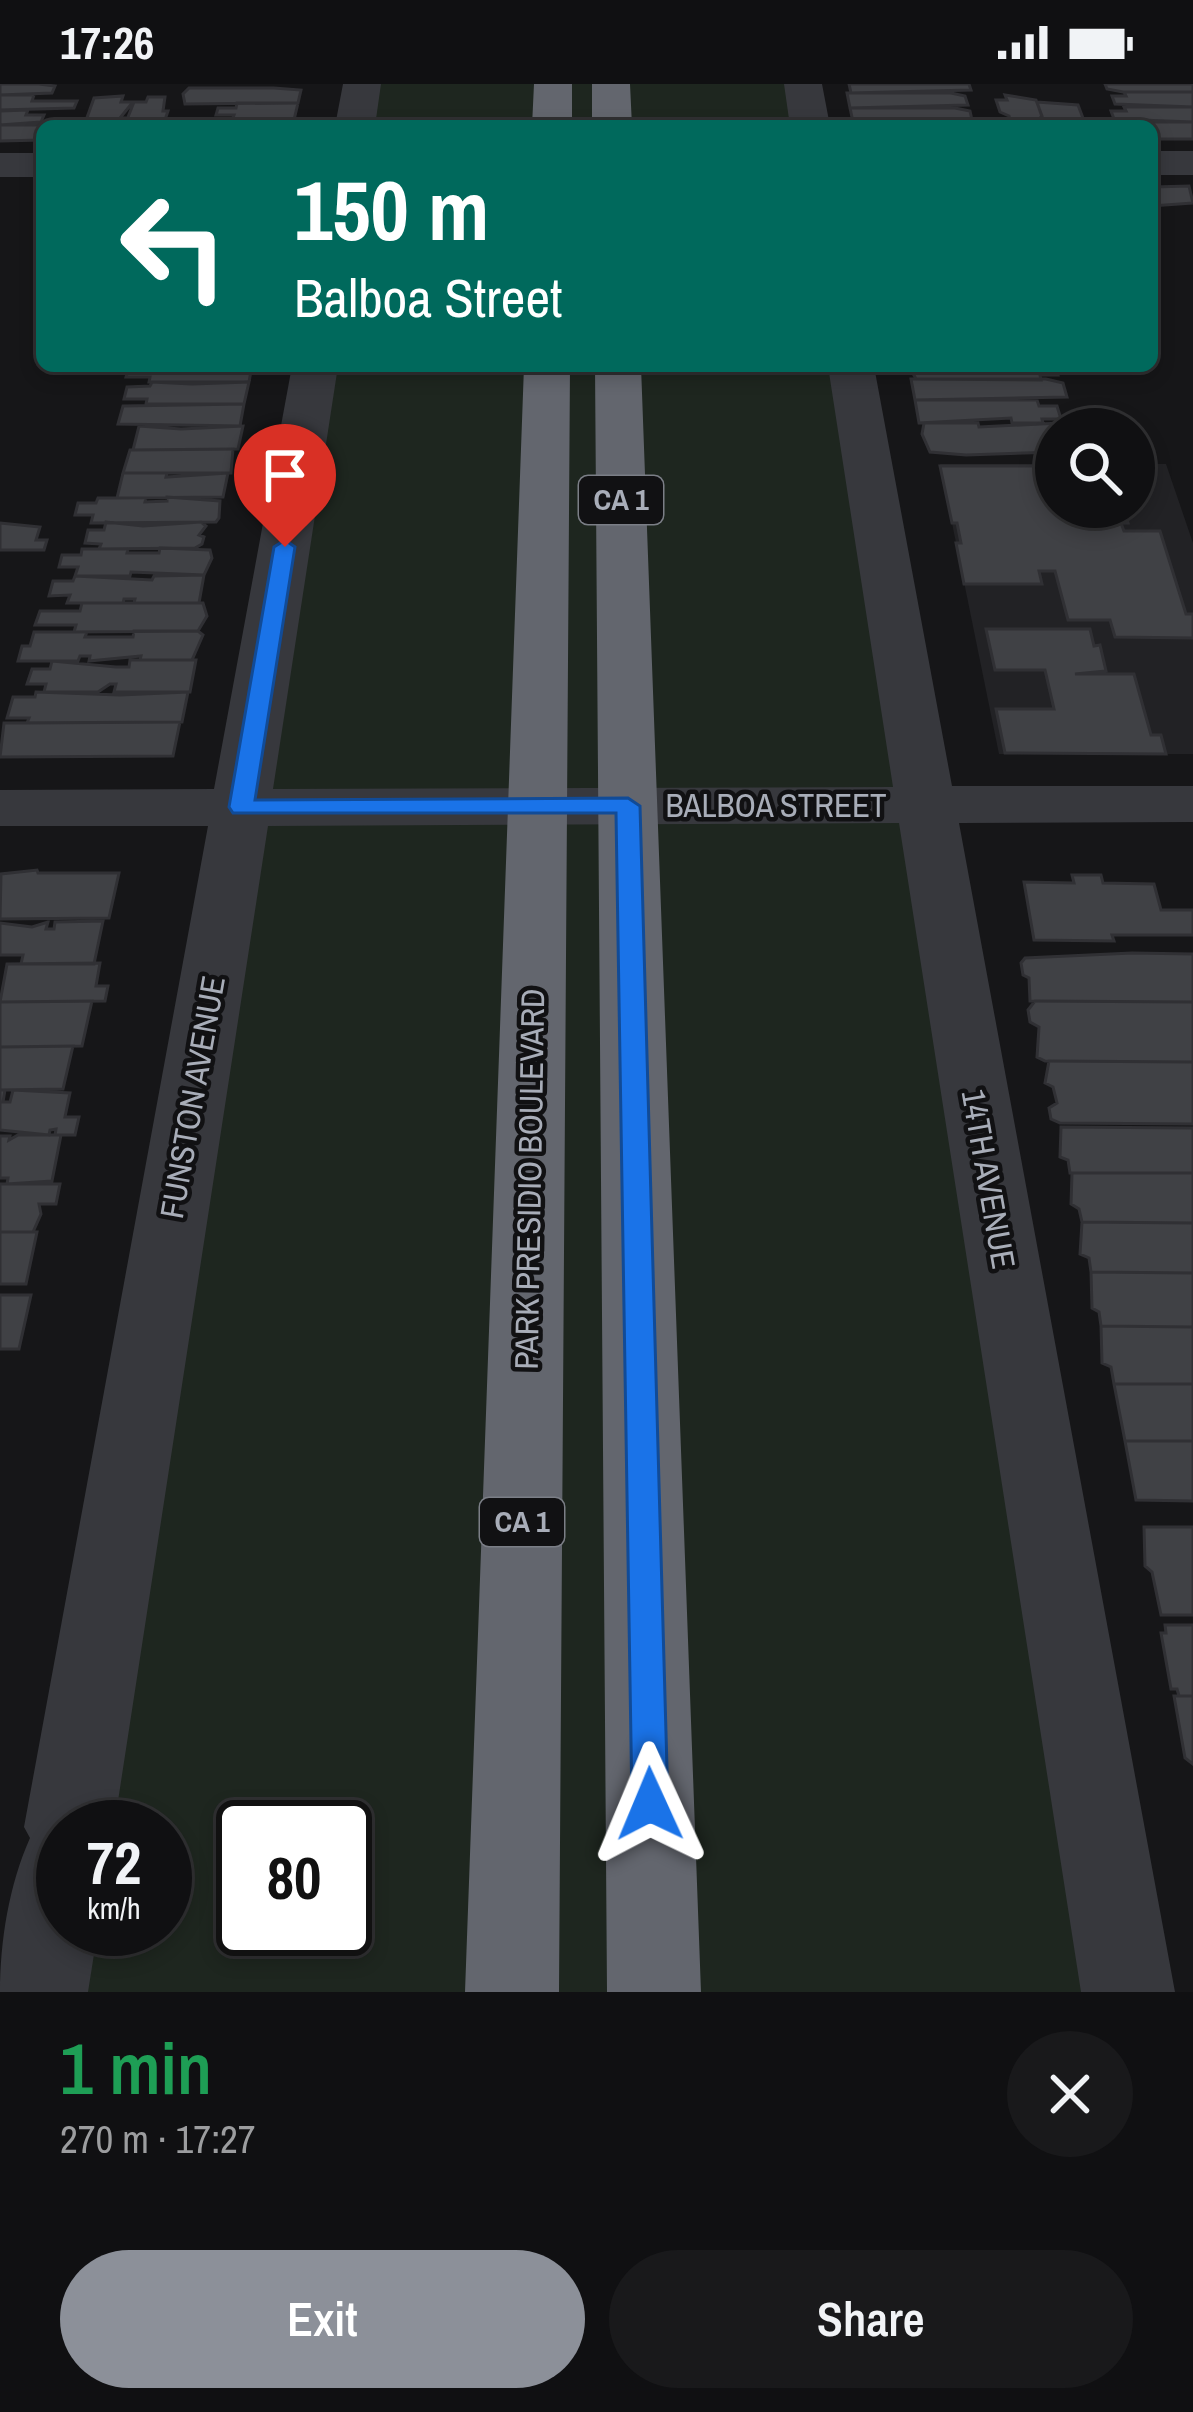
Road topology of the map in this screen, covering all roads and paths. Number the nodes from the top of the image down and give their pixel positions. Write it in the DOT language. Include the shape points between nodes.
graph roads {
  1 [pos="362,84"];
  2 [pos="553,84"];
  3 [pos="611,84"];
  4 [pos="803,84"];
  5 [pos="357,120"];
  6 [pos="552,120"];
  7 [pos="612,120"];
  8 [pos="810,120"];
  9 [pos="1158,163"];
  10 [pos="1193,163"];
  11 [pos="0,165"];
  12 [pos="36,165"];
  13 [pos="314,372"];
  14 [pos="547,372"];
  15 [pos="618,372"];
  16 [pos="852,372"];
  17 [pos="1193,804"];
  18 [pos="926,805"];
  19 [pos="538,806"];
  20 [pos="628,806"];
  21 [pos="241,807"];
  22 [pos="0,808"];
  23 [pos="74,1800"];
  24 [pos="47,1956"];
  25 [pos="41,1992"];
  26 [pos="512,1992"];
  27 [pos="654,1992"];
  28 [pos="1128,1992"];
  1 -- 5 [label="street"];
  2 -- 6 [label="highway"];
  3 -- 7 [label="highway"];
  4 -- 8 [label="street"];
  9 -- 10 [label="street"];
  11 -- 12 [label="street"];
  13 -- 21 [label="street, FUNSTON AVENUE"];
  14 -- 19 [label="highway, PARK PRESIDIO BOULEVARD / CA 1"];
  15 -- 20 [label="highway, CA 1"];
  16 -- 18 [label="street, 14TH AVENUE"];
  17 -- 18 [label="street, BALBOA STREET"];
  18 -- 20 [label="street, BALBOA STREET"];
  18 -- 28 [label="street, 14TH AVENUE"];
  19 -- 20 [label="street, BALBOA STREET"];
  19 -- 21 [label="street, BALBOA STREET"];
  19 -- 26 [label="highway, PARK PRESIDIO BOULEVARD / CA 1"];
  20 -- 27 [label="highway, CA 1"];
  21 -- 22 [label="street, BALBOA STREET"];
  21 -- 23 [label="street, FUNSTON AVENUE"];
  24 -- 25 [label="street"];
}
